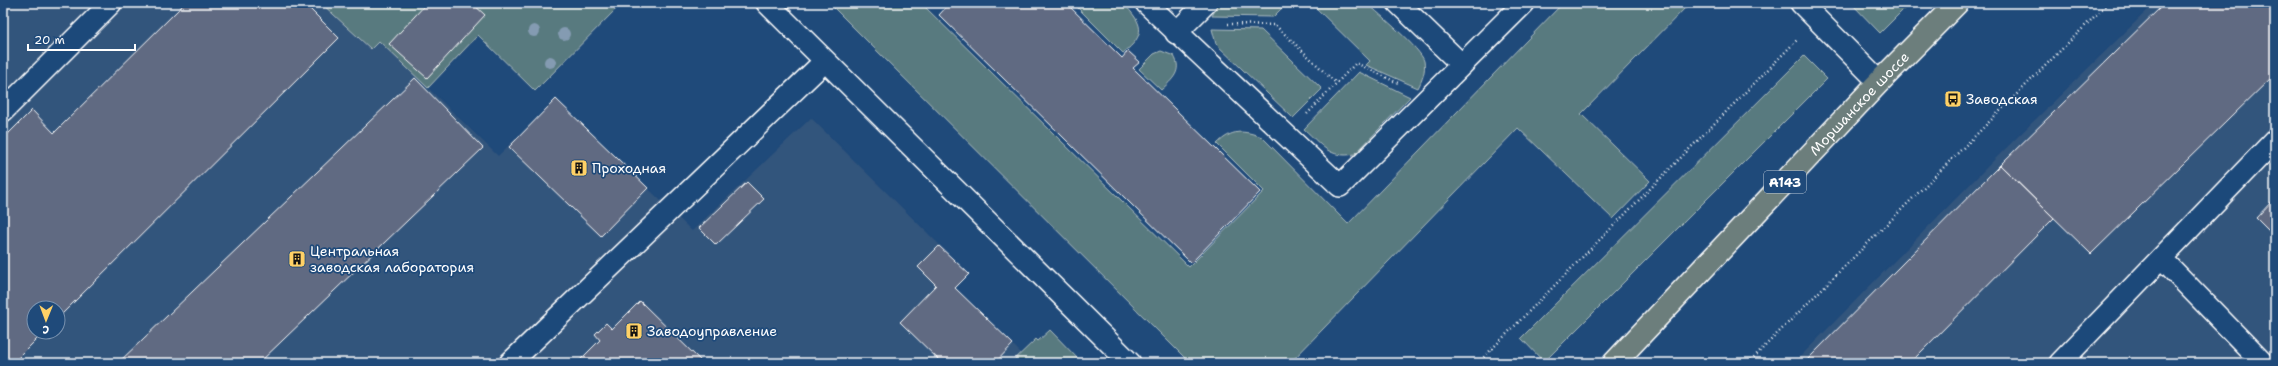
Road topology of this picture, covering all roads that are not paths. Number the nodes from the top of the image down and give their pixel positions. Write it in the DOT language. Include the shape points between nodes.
graph roads {
  1 [pos="111,3"];
  2 [pos="767,3"];
  3 [pos="1146,3"];
  4 [pos="1206,3"];
  5 [pos="1398,3"];
  6 [pos="1524,3"];
  7 [pos="1801,3"];
  8 [pos="1957,3"];
  9 [pos="1181,28"];
  10 [pos="825,61"];
  11 [pos="1462,65"];
  12 [pos="1879,82"];
  13 [pos="3,111"];
  14 [pos="2275,140"];
  15 [pos="2162,259"];
  16 [pos="510,363"];
  17 [pos="1130,363"];
  18 [pos="1614,363"];
  19 [pos="2060,363"];
  20 [pos="2263,363"];
  1 -- 13 [label="lane"];
  2 -- 10 [label="lane"];
  3 -- 9 [label="lane"];
  4 -- 9 [label="lane"];
  5 -- 11 [label="lane"];
  6 -- 11 [label="lane"];
  7 -- 12 [label="lane"];
  8 -- 12 [label="main road, Моршанское шоссе / А143"];
  9 -- 11 [label="lane" via="1286,136 1340,186"];
  10 -- 16 [label="lane"];
  10 -- 17 [label="lane"];
  12 -- 18 [label="main road, Моршанское шоссе / А143"];
  14 -- 15 [label="lane"];
  15 -- 19 [label="lane"];
  15 -- 20 [label="lane"];
}
